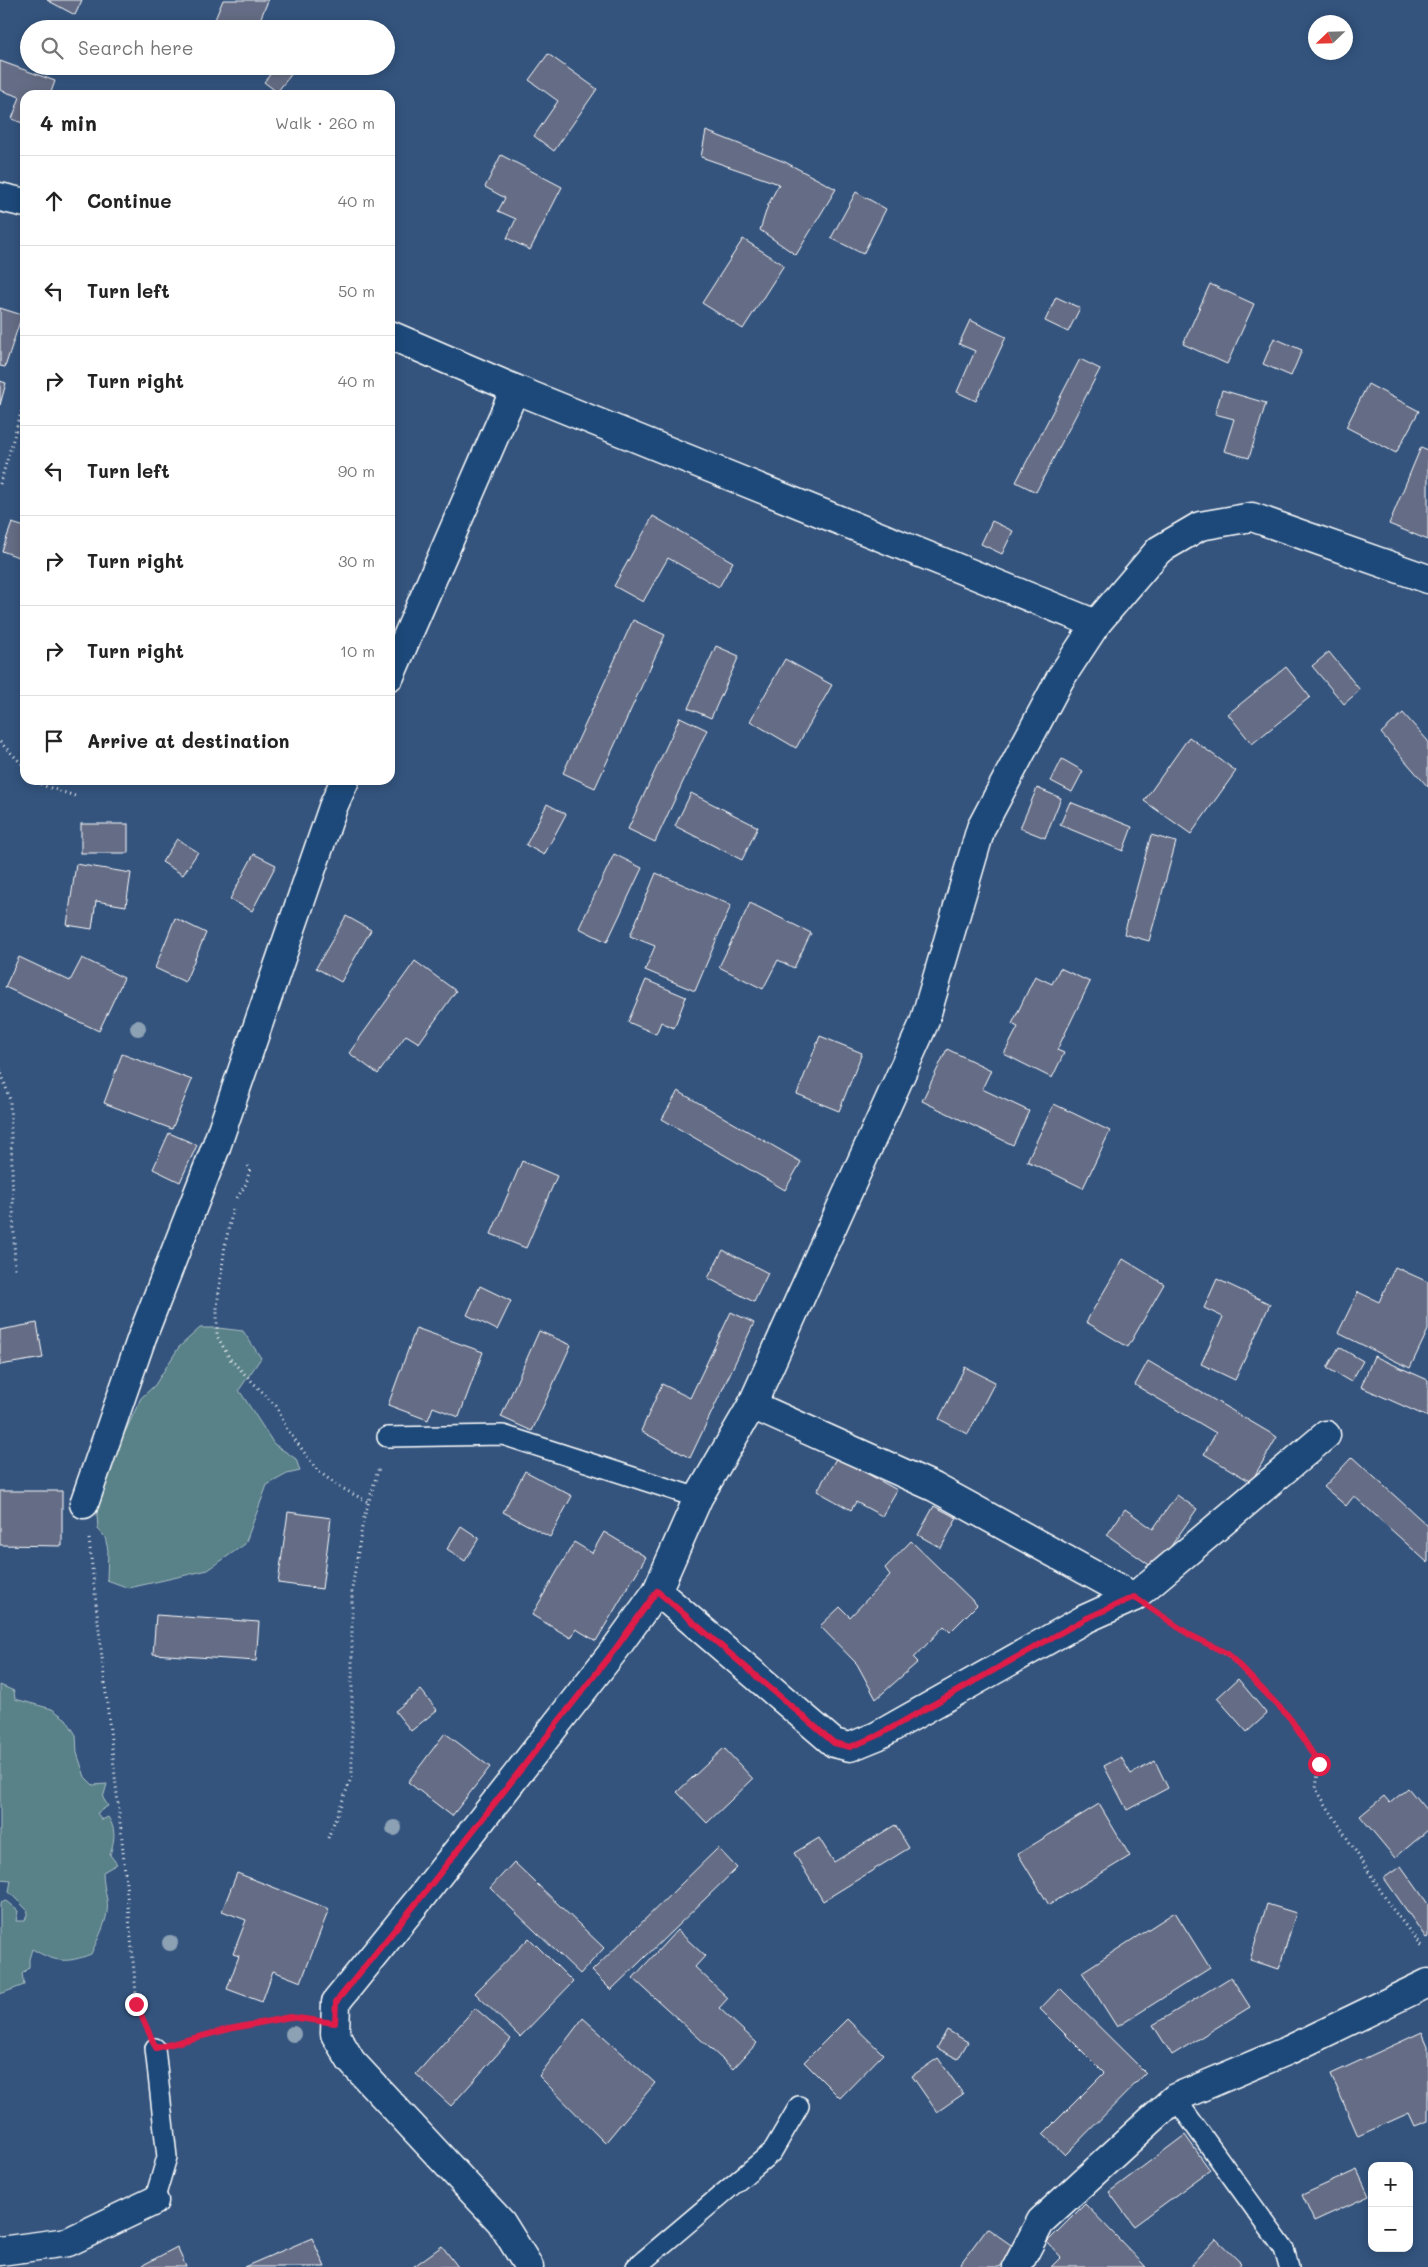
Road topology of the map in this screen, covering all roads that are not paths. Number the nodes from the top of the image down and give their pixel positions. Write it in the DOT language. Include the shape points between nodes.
graph roads {
  1 [pos="0,197"];
  2 [pos="20,202"];
  3 [pos="395,337"];
  4 [pos="515,388"];
  5 [pos="1428,579"];
  6 [pos="1096,624"];
  7 [pos="395,664"];
  8 [pos="343,785"];
  9 [pos="752,1405"];
  10 [pos="1326,1435"];
  11 [pos="387,1437"];
  12 [pos="698,1498"];
  13 [pos="84,1504"];
  14 [pos="657,1591"];
  15 [pos="1134,1597"];
  16 [pos="1428,1983"];
  17 [pos="156,2048"];
  18 [pos="1175,2098"];
  19 [pos="799,2106"];
  20 [pos="154,2201"];
  21 [pos="0,2252"];
  22 [pos="528,2267"];
  23 [pos="636,2267"];
  24 [pos="1017,2267"];
  25 [pos="1289,2267"];
  1 -- 2 [label="street"];
  3 -- 4 [label="street"];
  4 -- 6 [label="street"];
  4 -- 7 [label="street"];
  5 -- 6 [label="street" via="1252,518 1200,526 1160,550"];
  6 -- 9 [label="street" via="1060,679 981,828 924,1023"];
  8 -- 13 [label="street" via="216,1147 142,1337"];
  9 -- 12 [label="street"];
  9 -- 15 [label="street" via="934,1487"];
  10 -- 15 [label="street"];
  11 -- 12 [label="lane" via="503,1435"];
  12 -- 14 [label="street"];
  14 -- 15 [label="street" via="834,1743 850,1747 877,1736 1085,1619"];
  14 -- 22 [label="street" via="616,1648 336,2002 335,2034 350,2061 501,2222"];
  16 -- 18 [label="street" via="1290,2050"];
  17 -- 20 [label="lane" via="167,2157"];
  18 -- 24 [label="street" via="1041,2222"];
  18 -- 25 [label="lane" via="1284,2249"];
  19 -- 23 [label="lane" via="772,2152"];
  20 -- 21 [label="street" via="68,2242"];
}
